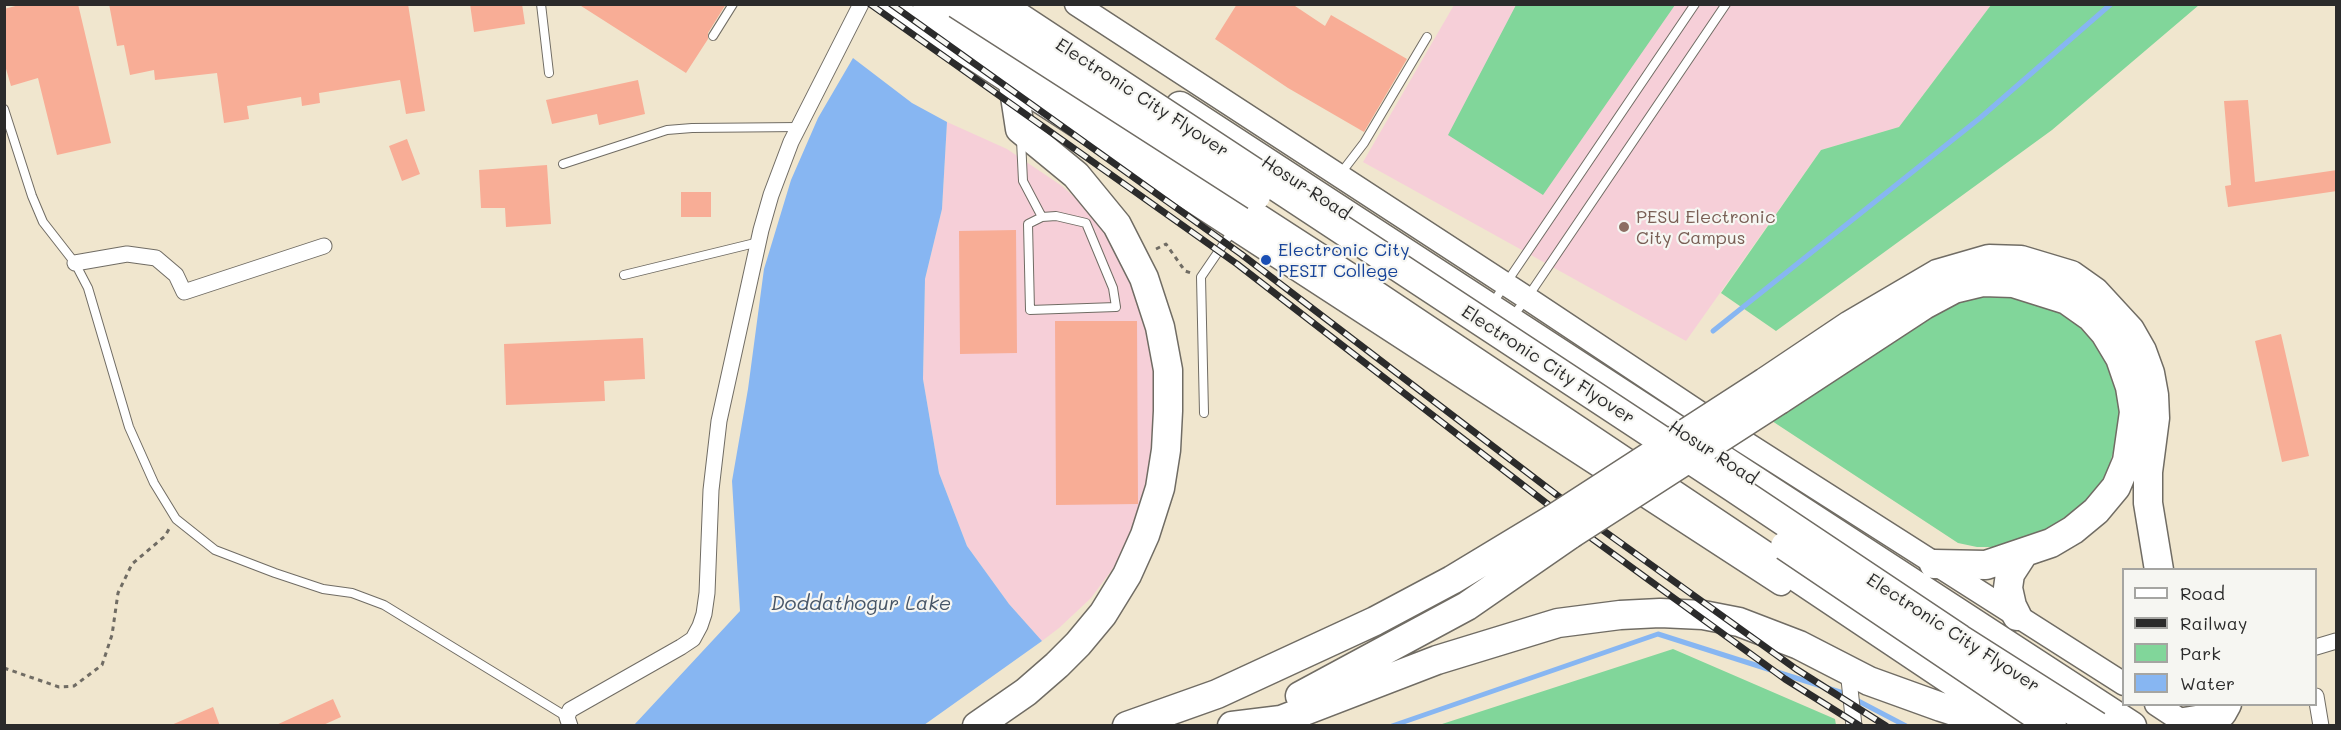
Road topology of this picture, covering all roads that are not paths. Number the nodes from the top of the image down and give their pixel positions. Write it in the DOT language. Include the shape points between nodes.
graph roads {
  1 [pos="541,4"];
  2 [pos="733,4"];
  3 [pos="861,4"];
  4 [pos="889,4"];
  5 [pos="927,4"];
  6 [pos="957,4"];
  7 [pos="999,4"];
  8 [pos="1022,4"];
  9 [pos="1076,4"];
  10 [pos="1695,4"];
  11 [pos="1726,4"];
  12 [pos="1103,13"];
  13 [pos="713,36"];
  14 [pos="1427,37"];
  15 [pos="1009,57"];
  16 [pos="549,73"];
  17 [pos="1013,85"];
  18 [pos="4,109"];
  19 [pos="799,127"];
  20 [pos="1020,129"];
  21 [pos="563,164"];
  22 [pos="1339,176"];
  23 [pos="1042,217"];
  24 [pos="1234,229"];
  25 [pos="759,242"];
  26 [pos="324,246"];
  27 [pos="75,263"];
  28 [pos="624,275"];
  29 [pos="1527,298"];
  30 [pos="1502,304"];
  31 [pos="1772,391"];
  32 [pos="1204,414"];
  33 [pos="1562,526"];
  34 [pos="2023,554"];
  35 [pos="1934,564"];
  36 [pos="2159,568"];
  37 [pos="2017,616"];
  38 [pos="2337,641"];
  39 [pos="2317,647"];
  40 [pos="1848,670"];
  41 [pos="2122,683"];
  42 [pos="2317,702"];
  43 [pos="2158,706"];
  44 [pos="2226,706"];
  45 [pos="2228,706"];
  46 [pos="568,721"];
  47 [pos="2187,724"];
  48 [pos="977,726"];
  49 [pos="1127,726"];
  50 [pos="1231,726"];
  51 [pos="1854,726"];
  52 [pos="2000,726"];
  53 [pos="2019,726"];
  54 [pos="2052,726"];
  55 [pos="2097,726"];
  56 [pos="2132,726"];
  57 [pos="2242,726"];
  58 [pos="2321,726"];
  1 -- 16 [label="lane"];
  2 -- 13 [label="lane"];
  3 -- 19 [label="street"];
  4 -- 17 [label="street"];
  5 -- 15 [label="highway"];
  6 -- 54 [label="highway, Electronic City Flyover, bridge" via="1479,340"];
  7 -- 55 [label="highway, Electronic City Flyover, bridge"];
  8 -- 30 [label="highway, Hosur Road"];
  9 -- 12 [label="street, Hosur Road"];
  10 -- 30 [label="lane"];
  11 -- 29 [label="lane"];
  12 -- 22 [label="street, Hosur Road"];
  14 -- 22 [label="lane" via="1364,143"];
  15 -- 17 [label="highway"];
  15 -- 53 [label="highway" via="1337,270"];
  17 -- 20 [label="highway"];
  17 -- 24 [label="street"];
  18 -- 27 [label="lane" via="43,222"];
  19 -- 21 [label="lane" via="667,130"];
  19 -- 25 [label="street" via="771,195"];
  20 -- 23 [label="lane" via="1023,182"];
  20 -- 48 [label="highway" via="1076,175 1117,225 1144,278 1160,327 1168,370 1166,450 1160,488 1145,535 1103,614 1057,665"];
  22 -- 30 [label="street, Hosur Road"];
  23 -- 23 [label="lane" via="1028,224 1030,310 1116,307 1113,288 1086,223"];
  24 -- 32 [label="lane" via="1201,277"];
  24 -- 52 [label="street"];
  25 -- 28 [label="lane"];
  25 -- 46 [label="street" via="719,421 711,490 707,593 700,626 693,639 681,647 570,710"];
  26 -- 27 [label="street" via="184,292 176,275 156,258 127,254"];
  27 -- 46 [label="lane" via="88,288 129,427 154,483 176,519 215,550 323,589 352,593 384,605"];
  29 -- 30 [label="street, Hosur Road"];
  29 -- 35 [label="street, Hosur Road"];
  30 -- 56 [label="highway, Hosur Road"];
  31 -- 33 [label="highway, bridge"];
  31 -- 34 [label="highway" via="1954,289 1983,282 2013,283 2067,300 2091,316 2120,358 2132,395 2132,434 2116,487 2096,511 2051,543"];
  31 -- 36 [label="highway" via="1860,319 1937,274 1989,259 2021,260 2071,275 2095,292 2130,330 2150,373 2155,418 2148,503"];
  33 -- 49 [label="highway" via="1375,621 1217,694"];
  33 -- 50 [label="highway" via="1467,606 1298,697"];
  34 -- 35 [label="highway" via="1986,565"];
  34 -- 37 [label="highway" via="2010,574 2008,588"];
  35 -- 37 [label="street, Hosur Road"];
  37 -- 41 [label="street, Hosur Road"];
  38 -- 39 [label="street"];
  40 -- 50 [label="highway" via="1799,645 1739,622 1703,615 1620,615 1539,628 1437,660 1281,720"];
  40 -- 51 [label="street"];
  40 -- 52 [label="highway" via="1941,708"];
  42 -- 58 [label="street"];
  43 -- 47 [label="street"];
  44 -- 47 [label="highway" via="2215,717"];
  45 -- 57 [label="highway"];
}
